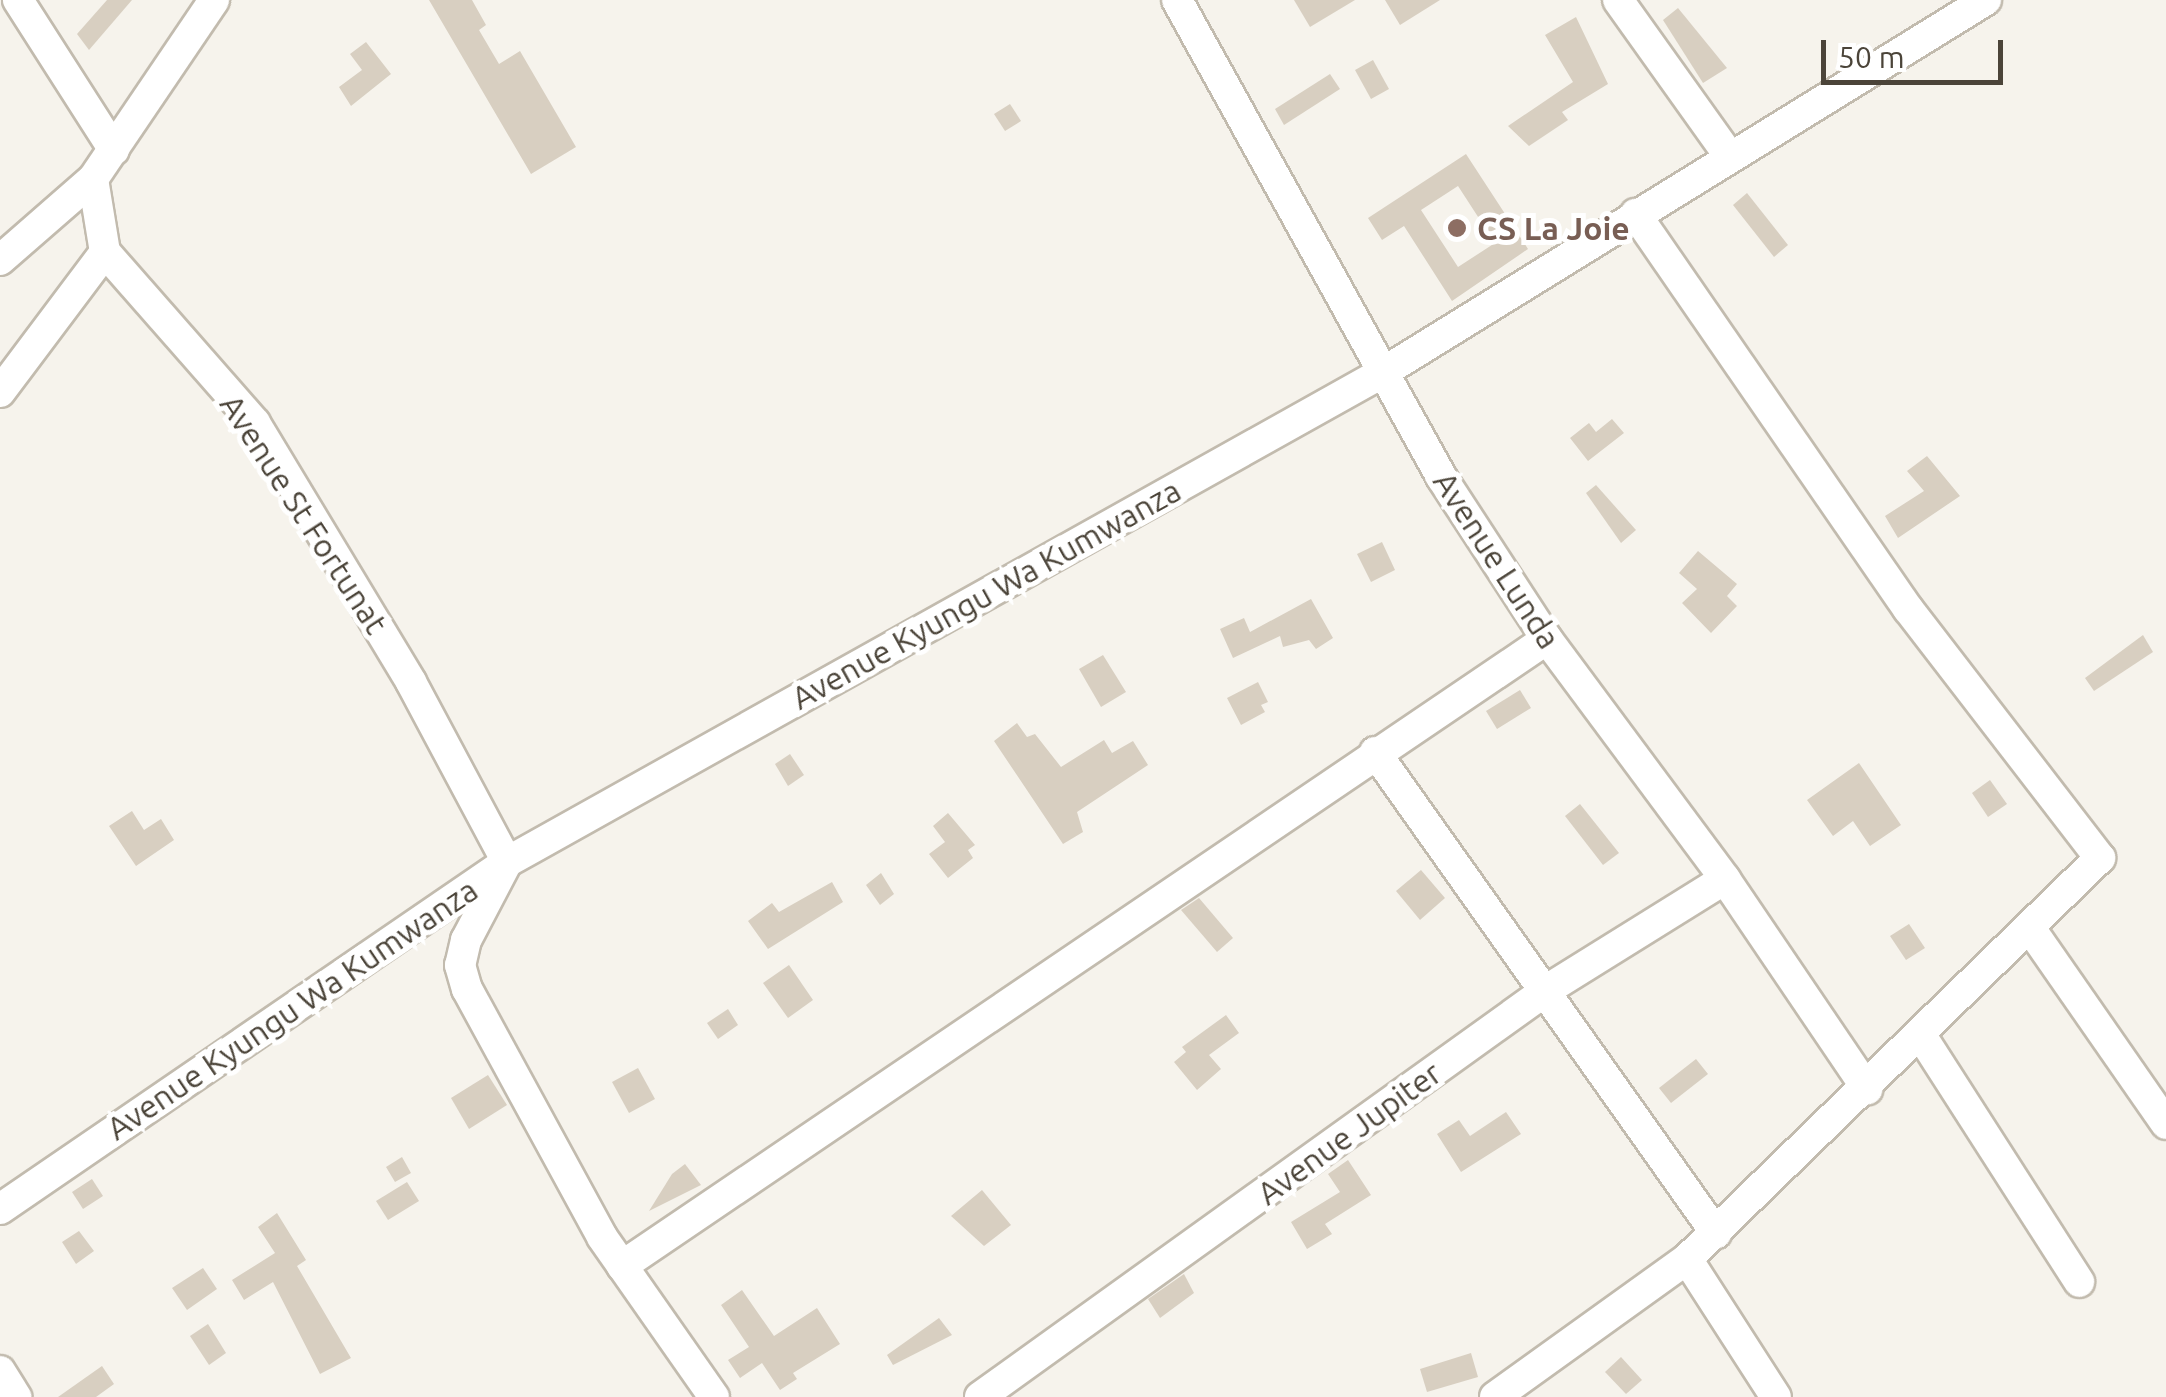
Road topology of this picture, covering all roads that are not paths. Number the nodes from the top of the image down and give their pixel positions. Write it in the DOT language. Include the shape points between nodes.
graph roads {
  1 [pos="18,0"];
  2 [pos="214,0"];
  3 [pos="1176,0"];
  4 [pos="1618,0"];
  5 [pos="1986,0"];
  6 [pos="114,150"];
  7 [pos="1728,154"];
  8 [pos="94,179"];
  9 [pos="1636,214"];
  10 [pos="105,252"];
  11 [pos="0,260"];
  12 [pos="1382,373"];
  13 [pos="0,392"];
  14 [pos="1547,638"];
  15 [pos="1375,752"];
  16 [pos="507,862"];
  17 [pos="1725,879"];
  18 [pos="2032,931"];
  19 [pos="1548,989"];
  20 [pos="1922,1037"];
  21 [pos="1867,1090"];
  22 [pos="2166,1124"];
  23 [pos="0,1209"];
  24 [pos="1716,1233"];
  25 [pos="1687,1259"];
  26 [pos="622,1266"];
  27 [pos="2079,1282"];
  28 [pos="0,1371"];
  29 [pos="16,1397"];
  30 [pos="714,1397"];
  31 [pos="980,1397"];
  32 [pos="1495,1397"];
  33 [pos="1776,1397"];
  1 -- 6 [label="street"];
  2 -- 6 [label="street"];
  3 -- 12 [label="street, Avenue Lunda"];
  4 -- 7 [label="street"];
  5 -- 7 [label="street, Avenue Kyungu Wa Kumwanza"];
  6 -- 8 [label="street"];
  7 -- 9 [label="street, Avenue Kyungu Wa Kumwanza"];
  8 -- 10 [label="street"];
  8 -- 11 [label="street"];
  9 -- 12 [label="street, Avenue Kyungu Wa Kumwanza"];
  9 -- 18 [label="street" via="1908,609 2097,850 2098,867"];
  10 -- 13 [label="street"];
  10 -- 16 [label="street, Avenue St Fortunat" via="255,423 411,682"];
  12 -- 14 [label="street, Avenue Lunda"];
  12 -- 16 [label="street, Avenue Kyungu Wa Kumwanza"];
  14 -- 15 [label="street"];
  14 -- 17 [label="street, Avenue Lunda"];
  15 -- 19 [label="street"];
  15 -- 26 [label="street"];
  16 -- 23 [label="street, Avenue Kyungu Wa Kumwanza"];
  16 -- 26 [label="street" via="460,965"];
  17 -- 19 [label="street, Avenue Jupiter"];
  17 -- 21 [label="street, Avenue Lunda"];
  18 -- 20 [label="street"];
  18 -- 22 [label="street"];
  19 -- 24 [label="street"];
  19 -- 31 [label="street, Avenue Jupiter"];
  20 -- 21 [label="street"];
  20 -- 27 [label="street"];
  21 -- 24 [label="street"];
  24 -- 25 [label="street"];
  25 -- 32 [label="street"];
  25 -- 33 [label="street"];
  26 -- 30 [label="street"];
  28 -- 29 [label="street"];
}
